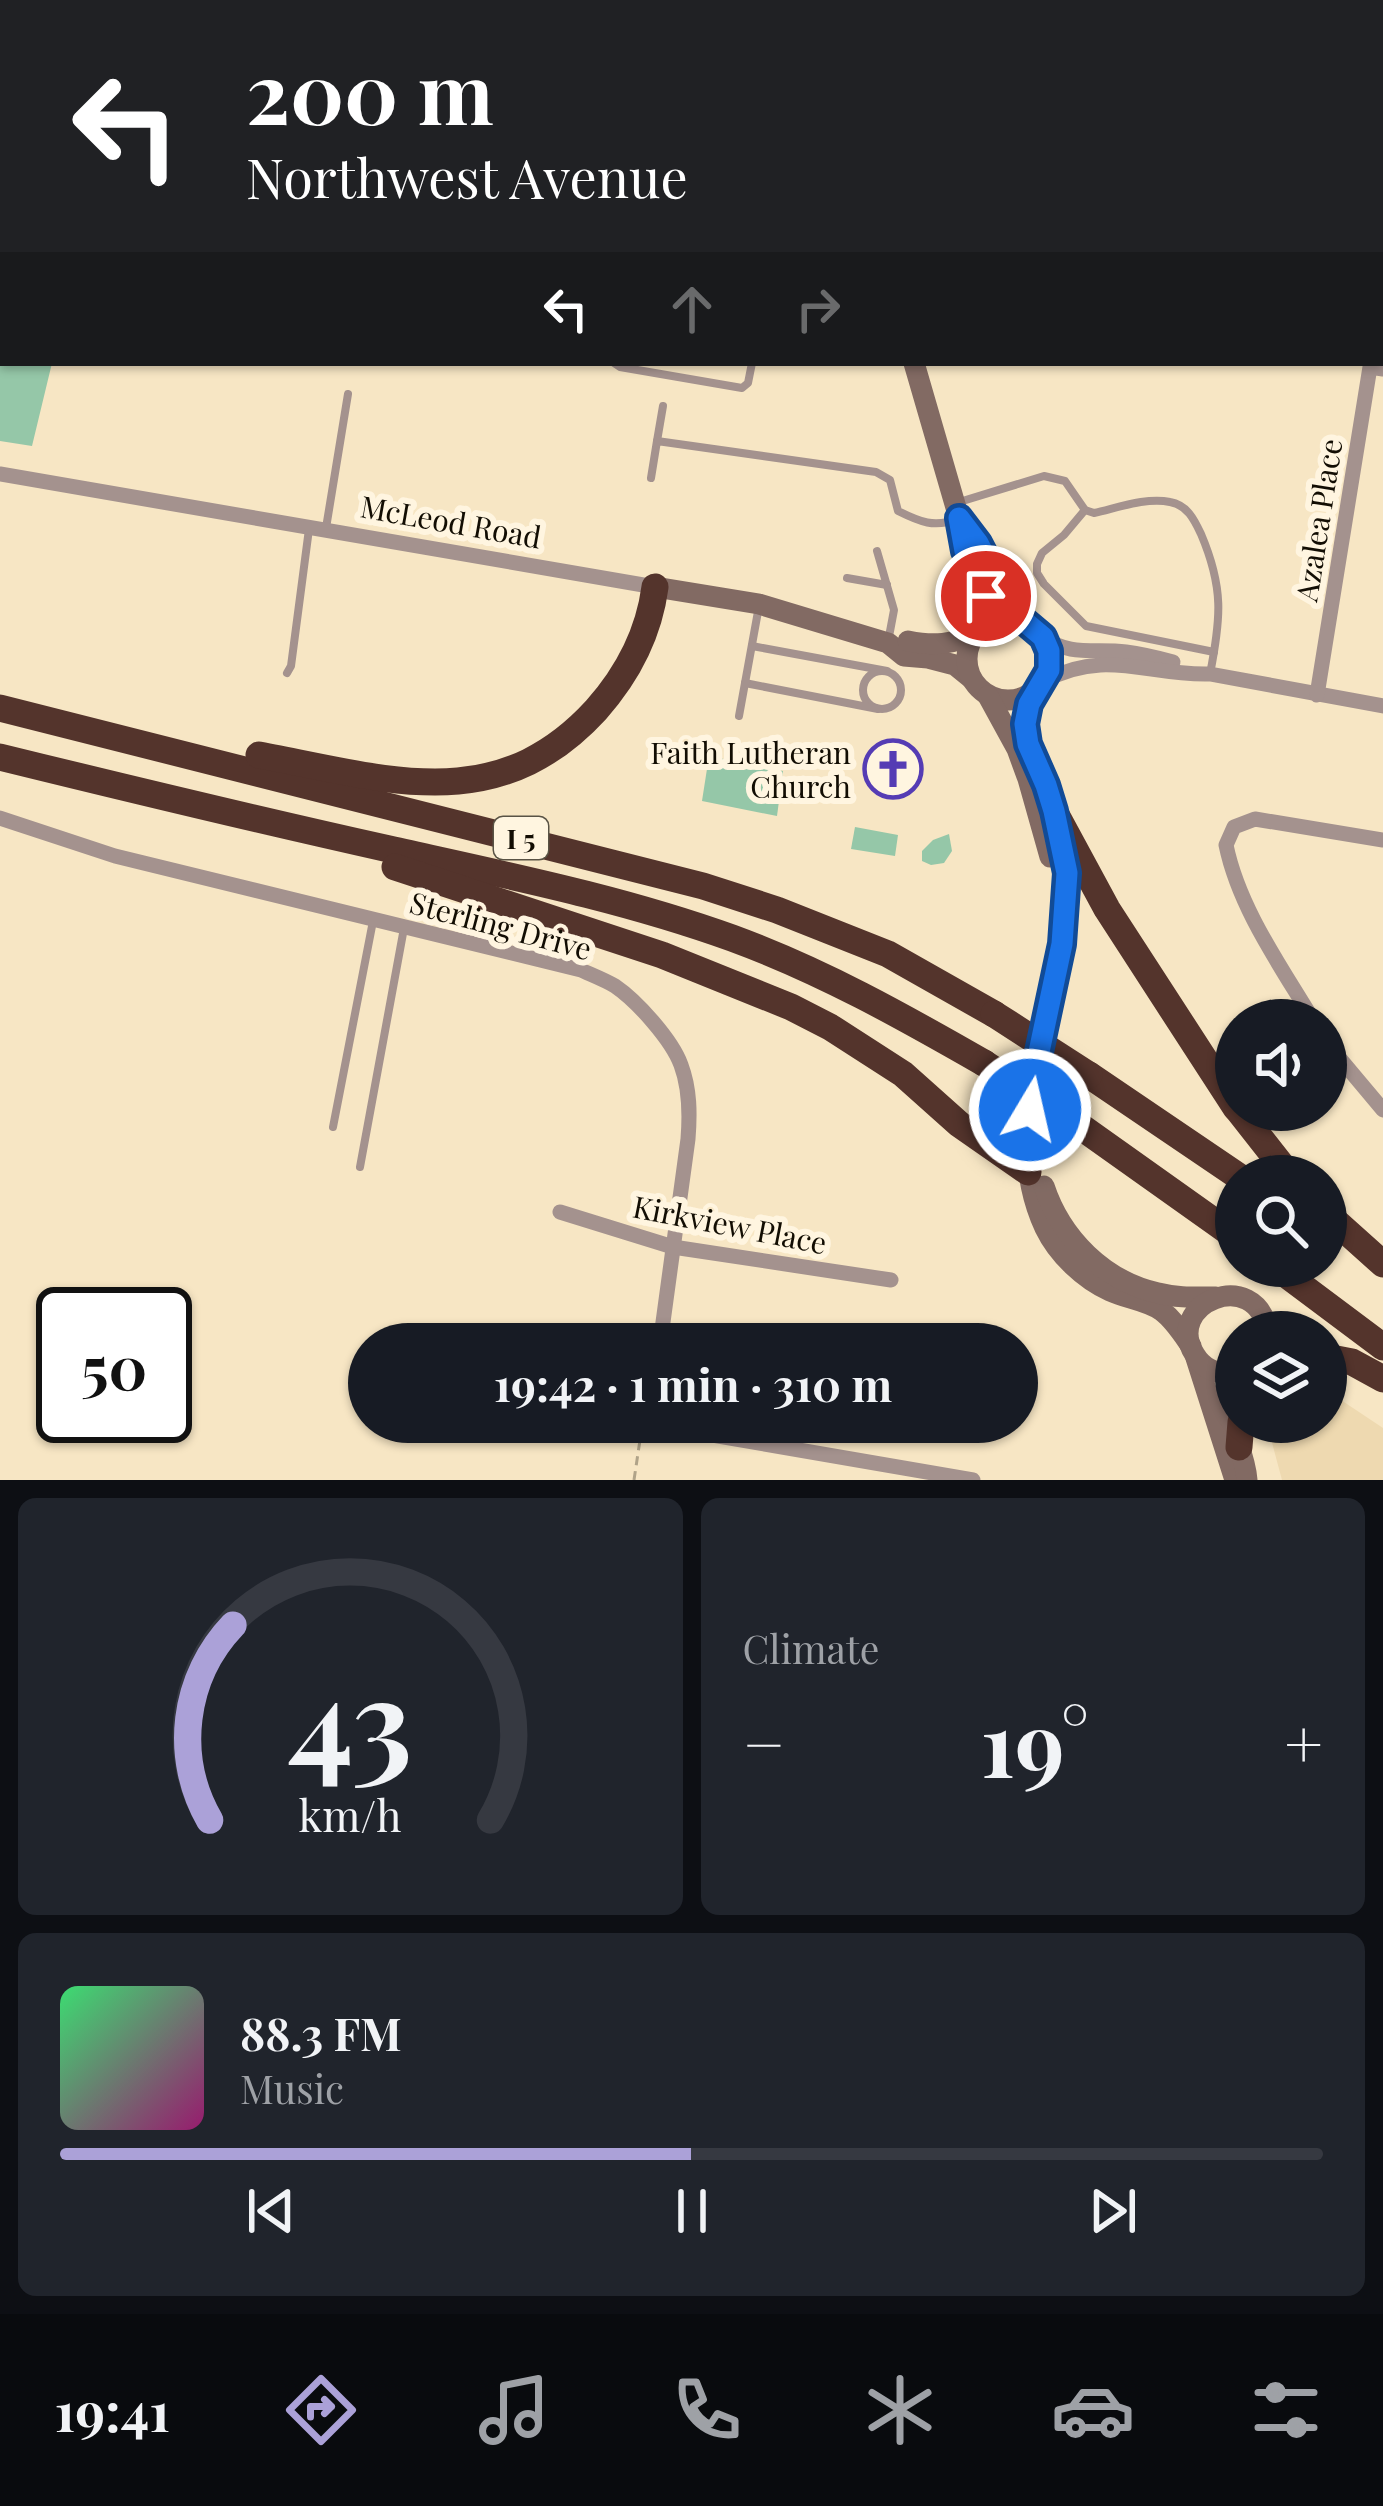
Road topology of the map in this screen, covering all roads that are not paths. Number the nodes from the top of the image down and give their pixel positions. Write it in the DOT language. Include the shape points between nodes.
graph roads {
  1 [pos="618,366"];
  2 [pos="751,366"];
  3 [pos="915,366"];
  4 [pos="1383,369"];
  5 [pos="348,394"];
  6 [pos="663,406"];
  7 [pos="657,441"];
  8 [pos="0,474"];
  9 [pos="651,478"];
  10 [pos="1085,510"];
  11 [pos="957,511"];
  12 [pos="318,529"];
  13 [pos="877,550"];
  14 [pos="847,578"];
  15 [pos="887,585"];
  16 [pos="655,587"];
  17 [pos="759,604"];
  18 [pos="1024,621"];
  19 [pos="980,629"];
  20 [pos="1043,637"];
  21 [pos="888,643"];
  22 [pos="752,646"];
  23 [pos="1214,652"];
  24 [pos="887,671"];
  25 [pos="286,674"];
  26 [pos="1210,674"];
  27 [pos="971,678"];
  28 [pos="745,683"];
  29 [pos="1040,686"];
  30 [pos="1317,695"];
  31 [pos="988,696"];
  32 [pos="1383,706"];
  33 [pos="0,708"];
  34 [pos="878,709"];
  35 [pos="29,715"];
  36 [pos="739,716"];
  37 [pos="0,757"];
  38 [pos="196,806"];
  39 [pos="1054,811"];
  40 [pos="0,818"];
  41 [pos="1383,840"];
  42 [pos="1065,897"];
  43 [pos="373,919"];
  44 [pos="404,927"];
  45 [pos="1300,999"];
  46 [pos="1347,1067"];
  47 [pos="1215,1075"];
  48 [pos="1383,1109"];
  49 [pos="1030,1110"];
  50 [pos="332,1127"];
  51 [pos="1254,1131"];
  52 [pos="1273,1155"];
  53 [pos="1215,1160"];
  54 [pos="360,1167"];
  55 [pos="1028,1172"];
  56 [pos="560,1212"];
  57 [pos="1215,1222"];
  58 [pos="1347,1232"];
  59 [pos="674,1247"];
  60 [pos="1347,1254"];
  61 [pos="1383,1264"];
  62 [pos="892,1280"];
  63 [pos="1383,1280"];
  64 [pos="1303,1287"];
  65 [pos="1216,1298"];
  66 [pos="1259,1311"];
  67 [pos="663,1323"];
  68 [pos="1383,1347"];
  69 [pos="1193,1352"];
  70 [pos="1347,1361"];
  71 [pos="1215,1372"];
  72 [pos="1383,1379"];
  73 [pos="759,1443"];
  74 [pos="1241,1443"];
  75 [pos="973,1480"];
  76 [pos="1235,1480"];
  77 [pos="1247,1480"];
  1 -- 2 [label="lane" via="735,388 748,383"];
  3 -- 11 [label="main road"];
  4 -- 30 [label="street, Azalea Place" via="1370,367"];
  5 -- 12 [label="lane"];
  6 -- 7 [label="lane"];
  7 -- 9 [label="lane"];
  7 -- 11 [label="lane" via="876,472 890,480 898,511 921,523 943,525"];
  8 -- 12 [label="street, McLeod Road"];
  10 -- 11 [label="lane" via="1065,481 1044,476"];
  10 -- 23 [label="lane" via="1164,500 1187,510 1215,566"];
  10 -- 23 [label="lane" via="1036,563 1044,584 1086,626"];
  11 -- 18 [label="main road"];
  11 -- 19 [label="main road" via="986,596"];
  12 -- 16 [label="street, McLeod Road"];
  12 -- 25 [label="lane"];
  13 -- 15 [label="lane"];
  14 -- 15 [label="lane"];
  15 -- 21 [label="lane" via="894,610"];
  16 -- 17 [label="main road, McLeod Road"];
  16 -- 35 [label="highway" via="638,646 604,700 546,752 482,780 393,779"];
  17 -- 21 [label="main road, McLeod Road"];
  17 -- 22 [label="lane"];
  18 -- 19 [label="main road" via="1003,618"];
  18 -- 20 [label="main road"];
  19 -- 21 [label="main road, McLeod Road" via="943,644"];
  19 -- 27 [label="main road" via="967,652"];
  20 -- 26 [label="street" via="1075,652 1128,652"];
  20 -- 29 [label="main road" via="1050,657"];
  21 -- 27 [label="main road, McLeod Road"];
  22 -- 24 [label="lane"];
  22 -- 28 [label="lane"];
  23 -- 26 [label="lane"];
  24 -- 34 [label="lane" via="898,678 901,697"];
  24 -- 34 [label="lane" via="863,686"];
  26 -- 29 [label="street" via="1100,664"];
  26 -- 30 [label="street"];
  27 -- 31 [label="main road"];
  28 -- 34 [label="lane"];
  28 -- 36 [label="lane"];
  29 -- 31 [label="main road" via="1013,700"];
  29 -- 39 [label="main road" via="1025,724"];
  30 -- 32 [label="street"];
  31 -- 42 [label="main road" via="1022,764"];
  33 -- 35 [label="highway, I 5"];
  35 -- 53 [label="highway, I 5, bridge" via="777,910 888,954 994,1014"];
  37 -- 38 [label="highway, I 5"];
  38 -- 55 [label="highway" via="745,986 902,1074"];
  38 -- 57 [label="highway, I 5, bridge" via="560,887 734,939 844,985 984,1064"];
  39 -- 42 [label="main road"];
  39 -- 47 [label="highway"];
  40 -- 43 [label="street, Sterling Drive" via="115,856"];
  41 -- 45 [label="street" via="1256,819 1234,827 1226,845 1230,866"];
  42 -- 49 [label="main road"];
  43 -- 44 [label="street, Sterling Drive"];
  43 -- 50 [label="lane"];
  44 -- 54 [label="lane"];
  44 -- 59 [label="street, Sterling Drive" via="581,970 614,986 658,1029 680,1061 690,1105"];
  46 -- 48 [label="street"];
  49 -- 55 [label="main road"];
  49 -- 65 [label="main road" via="1040,1177 1071,1239 1130,1284"];
  51 -- 52 [label="highway"];
  55 -- 69 [label="main road" via="1048,1234 1066,1259 1111,1292 1164,1313"];
  56 -- 59 [label="street, Kirkview Place"];
  58 -- 61 [label="highway"];
  59 -- 62 [label="street, Kirkview Place"];
  59 -- 67 [label="street, Sterling Drive"];
  60 -- 63 [label="highway"];
  64 -- 68 [label="highway"];
  65 -- 66 [label="main road" via="1249,1301"];
  65 -- 69 [label="main road" via="1195,1314"];
  69 -- 71 [label="main road"];
  69 -- 76 [label="main road"];
  70 -- 72 [label="highway"];
  73 -- 75 [label="street"];
  74 -- 77 [label="main road"];
}
